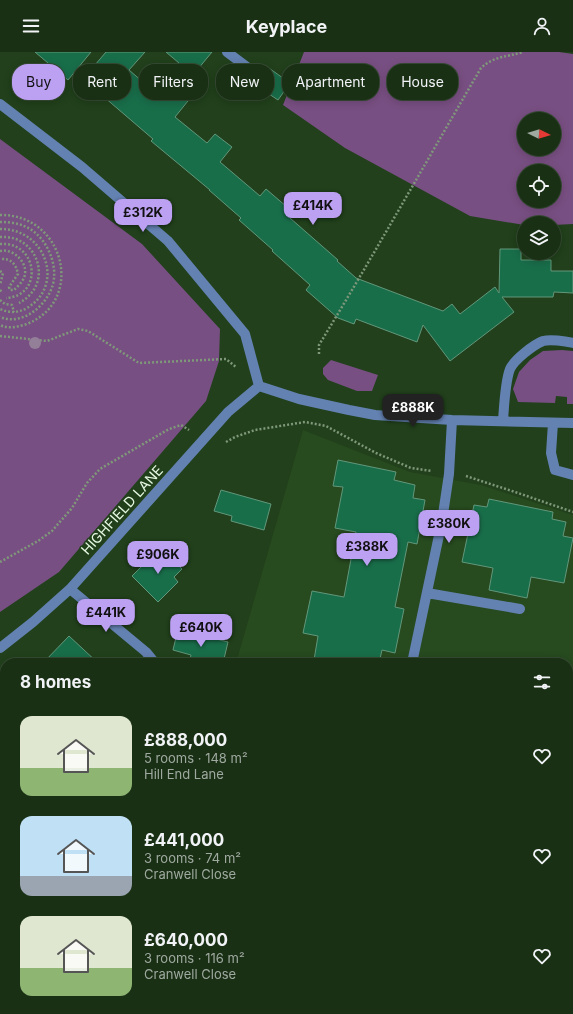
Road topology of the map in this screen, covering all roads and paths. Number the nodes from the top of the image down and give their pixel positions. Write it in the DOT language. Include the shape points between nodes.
graph roads {
  1 [pos="523,52"];
  2 [pos="230,53"];
  3 [pos="244,64"];
  4 [pos="0,104"];
  5 [pos="0,215"];
  6 [pos="19,217"];
  7 [pos="0,222"];
  8 [pos="5,222"];
  9 [pos="18,224"];
  10 [pos="0,229"];
  11 [pos="5,229"];
  12 [pos="0,236"];
  13 [pos="0,244"];
  14 [pos="0,251"];
  15 [pos="0,259"];
  16 [pos="53,264"];
  17 [pos="47,265"];
  18 [pos="0,272"];
  19 [pos="0,285"];
  20 [pos="14,290"];
  21 [pos="14,296"];
  22 [pos="6,298"];
  23 [pos="0,300"];
  24 [pos="19,303"];
  25 [pos="0,309"];
  26 [pos="14,312"];
  27 [pos="34,312"];
  28 [pos="38,317"];
  29 [pos="0,318"];
  30 [pos="0,325"];
  31 [pos="0,336"];
  32 [pos="573,343"];
  33 [pos="319,354"];
  34 [pos="259,386"];
  35 [pos="452,420"];
  36 [pos="503,421"];
  37 [pos="553,423"];
  38 [pos="573,423"];
  39 [pos="202,442"];
  40 [pos="449,474"];
  41 [pos="573,475"];
  42 [pos="573,512"];
  43 [pos="0,562"];
  44 [pos="70,589"];
  45 [pos="427,593"];
  46 [pos="520,610"];
  47 [pos="0,648"];
  48 [pos="151,658"];
  49 [pos="413,658"];
  1 -- 33 [label="path" via="495,59 481,68 366,268 319,344"];
  2 -- 3 [label="street"];
  4 -- 34 [label="street" via="82,167 168,241 245,334"];
  5 -- 6 [label="path"];
  6 -- 9 [label="path"];
  6 -- 28 [label="path" via="38,225 46,233 60,261 61,274 56,298"];
  7 -- 8 [label="path"];
  8 -- 9 [label="path"];
  8 -- 11 [label="path"];
  9 -- 16 [label="path" via="41,238"];
  10 -- 11 [label="path"];
  11 -- 17 [label="path" via="30,238 43,254"];
  12 -- 24 [label="path" via="22,242 33,253 40,270 32,293"];
  13 -- 21 [label="path" via="10,244 18,248 29,259 32,267 32,275 25,290"];
  14 -- 20 [label="path" via="15,254 26,272"];
  15 -- 20 [label="path" via="13,261 17,268 18,274 9,287 10,290"];
  16 -- 17 [label="path"];
  16 -- 27 [label="path" via="52,290"];
  17 -- 26 [label="path" via="45,284 38,299 23,310"];
  18 -- 19 [label="path" via="3,273"];
  20 -- 21 [label="path"];
  21 -- 22 [label="path"];
  23 -- 26 [label="path" via="12,305"];
  25 -- 26 [label="path"];
  27 -- 28 [label="path"];
  27 -- 29 [label="path" via="12,320"];
  28 -- 30 [label="path" via="17,327"];
  31 -- 34 [label="path" via="47,341 78,329 88,331 139,363 226,359"];
  32 -- 36 [label="street" via="543,341 524,352 511,369 504,397"];
  34 -- 35 [label="street" via="299,398 376,415"];
  34 -- 39 [label="street, HIGHFIELD LANE" via="228,412"];
  35 -- 36 [label="street"];
  35 -- 40 [label="street"];
  36 -- 37 [label="street"];
  37 -- 38 [label="street"];
  37 -- 41 [label="street" via="551,453 555,470"];
  39 -- 40 [label="path" via="213,450 235,437 255,430 305,422 326,426 376,453 411,468"];
  39 -- 43 [label="path" via="192,431 181,425 123,455 100,469 52,531"];
  39 -- 44 [label="street, HIGHFIELD LANE"];
  40 -- 42 [label="path" via="468,477"];
  40 -- 45 [label="street"];
  44 -- 47 [label="street, HIGHFIELD LANE"];
  44 -- 48 [label="street"];
  45 -- 46 [label="street"];
  45 -- 49 [label="street"];
}
